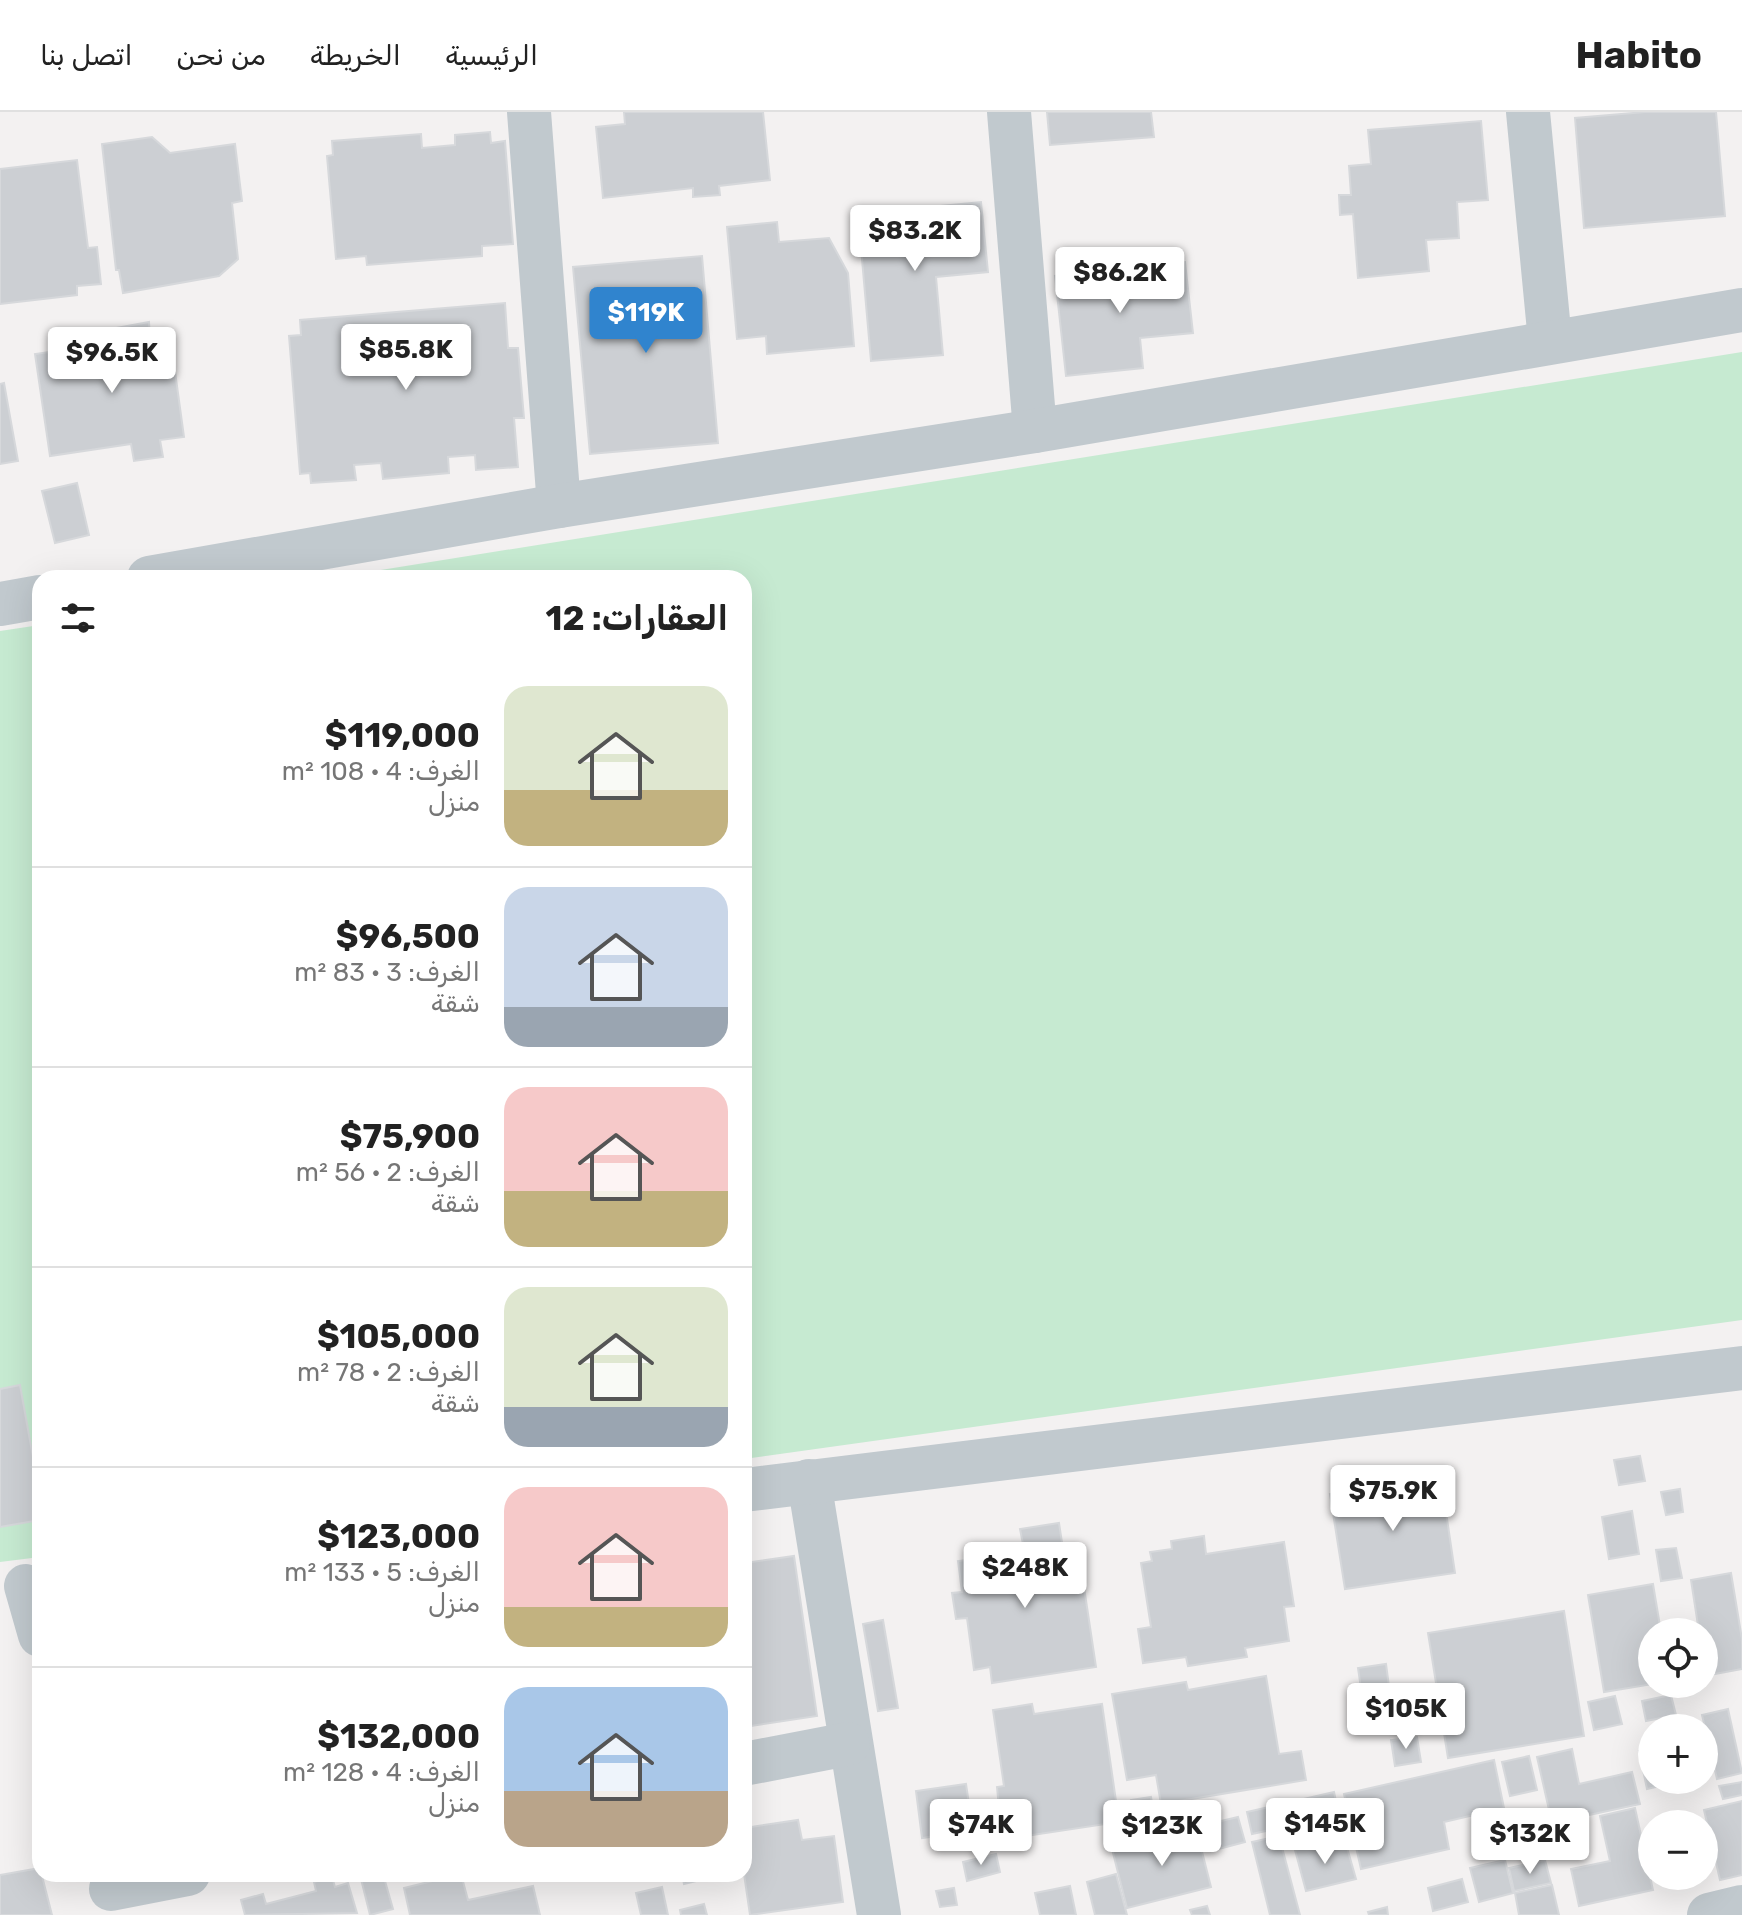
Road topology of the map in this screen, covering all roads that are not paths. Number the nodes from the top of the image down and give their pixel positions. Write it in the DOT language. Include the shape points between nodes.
graph roads {
  1 [pos="529,112"];
  2 [pos="1009,112"];
  3 [pos="1528,112"];
  4 [pos="1742,310"];
  5 [pos="1550,341"];
  6 [pos="1035,431"];
  7 [pos="559,506"];
  8 [pos="195,570"];
  9 [pos="32,598"];
  10 [pos="0,604"];
  11 [pos="1742,1368"];
  12 [pos="809,1481"];
  13 [pos="752,1489"];
  14 [pos="22,1586"];
  15 [pos="32,1613"];
  16 [pos="848,1744"];
  17 [pos="752,1762"];
  18 [pos="156,1882"];
  19 [pos="112,1893"];
  20 [pos="1742,1907"];
  21 [pos="879,1915"];
  22 [pos="1709,1915"];
  1 -- 7 [label="street"];
  2 -- 6 [label="street"];
  3 -- 5 [label="street"];
  4 -- 5 [label="street"];
  5 -- 6 [label="street"];
  6 -- 7 [label="street"];
  7 -- 8 [label="street"];
  9 -- 10 [label="street"];
  11 -- 12 [label="street"];
  12 -- 13 [label="street"];
  12 -- 16 [label="street"];
  14 -- 15 [label="street"];
  16 -- 17 [label="street"];
  16 -- 21 [label="street"];
  18 -- 19 [label="street"];
  20 -- 22 [label="street"];
}
